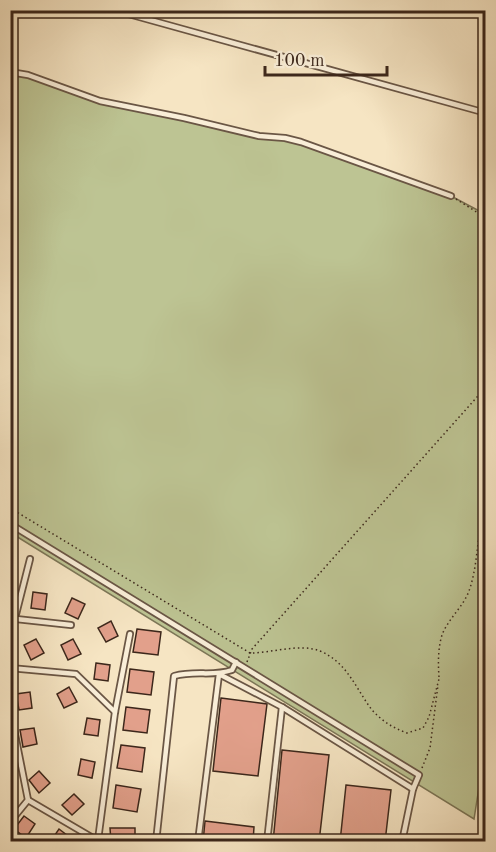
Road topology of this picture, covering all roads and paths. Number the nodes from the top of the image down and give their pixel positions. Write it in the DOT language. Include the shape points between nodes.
graph roads {
  1 [pos="114,10"];
  2 [pos="10,72"];
  3 [pos="486,113"];
  4 [pos="451,196"];
  5 [pos="486,218"];
  6 [pos="486,387"];
  7 [pos="486,505"];
  8 [pos="10,508"];
  9 [pos="10,524"];
  10 [pos="30,560"];
  11 [pos="15,619"];
  12 [pos="71,626"];
  13 [pos="130,634"];
  14 [pos="10,638"];
  15 [pos="250,653"];
  16 [pos="236,662"];
  17 [pos="10,668"];
  18 [pos="219,675"];
  19 [pos="439,679"];
  20 [pos="282,707"];
  21 [pos="10,709"];
  22 [pos="115,712"];
  23 [pos="419,775"];
  24 [pos="413,789"];
  25 [pos="28,800"];
  26 [pos="10,822"];
  27 [pos="98,841"];
  28 [pos="156,842"];
  29 [pos="198,842"];
  30 [pos="267,842"];
  31 [pos="402,842"];
  1 -- 3 [label="lane"];
  2 -- 4 [label="lane" via="100,101 301,142"];
  4 -- 5 [label="path"];
  6 -- 15 [label="path"];
  7 -- 19 [label="path" via="468,592 442,634"];
  8 -- 15 [label="path"];
  9 -- 16 [label="lane"];
  10 -- 11 [label="lane"];
  11 -- 12 [label="lane"];
  11 -- 14 [label="lane"];
  13 -- 22 [label="lane"];
  15 -- 16 [label="path" via="247,663"];
  15 -- 19 [label="path" via="299,647 320,651 342,666 383,721 407,733 423,728"];
  16 -- 18 [label="lane" via="232,670"];
  16 -- 23 [label="lane"];
  17 -- 22 [label="lane" via="76,674"];
  18 -- 20 [label="lane"];
  18 -- 28 [label="lane" via="190,672 174,676"];
  18 -- 29 [label="lane"];
  19 -- 23 [label="path" via="430,748"];
  20 -- 24 [label="lane"];
  20 -- 30 [label="lane"];
  21 -- 25 [label="lane"];
  22 -- 27 [label="lane"];
  23 -- 24 [label="lane"];
  24 -- 31 [label="lane"];
  25 -- 26 [label="lane"];
  25 -- 27 [label="lane"];
}
